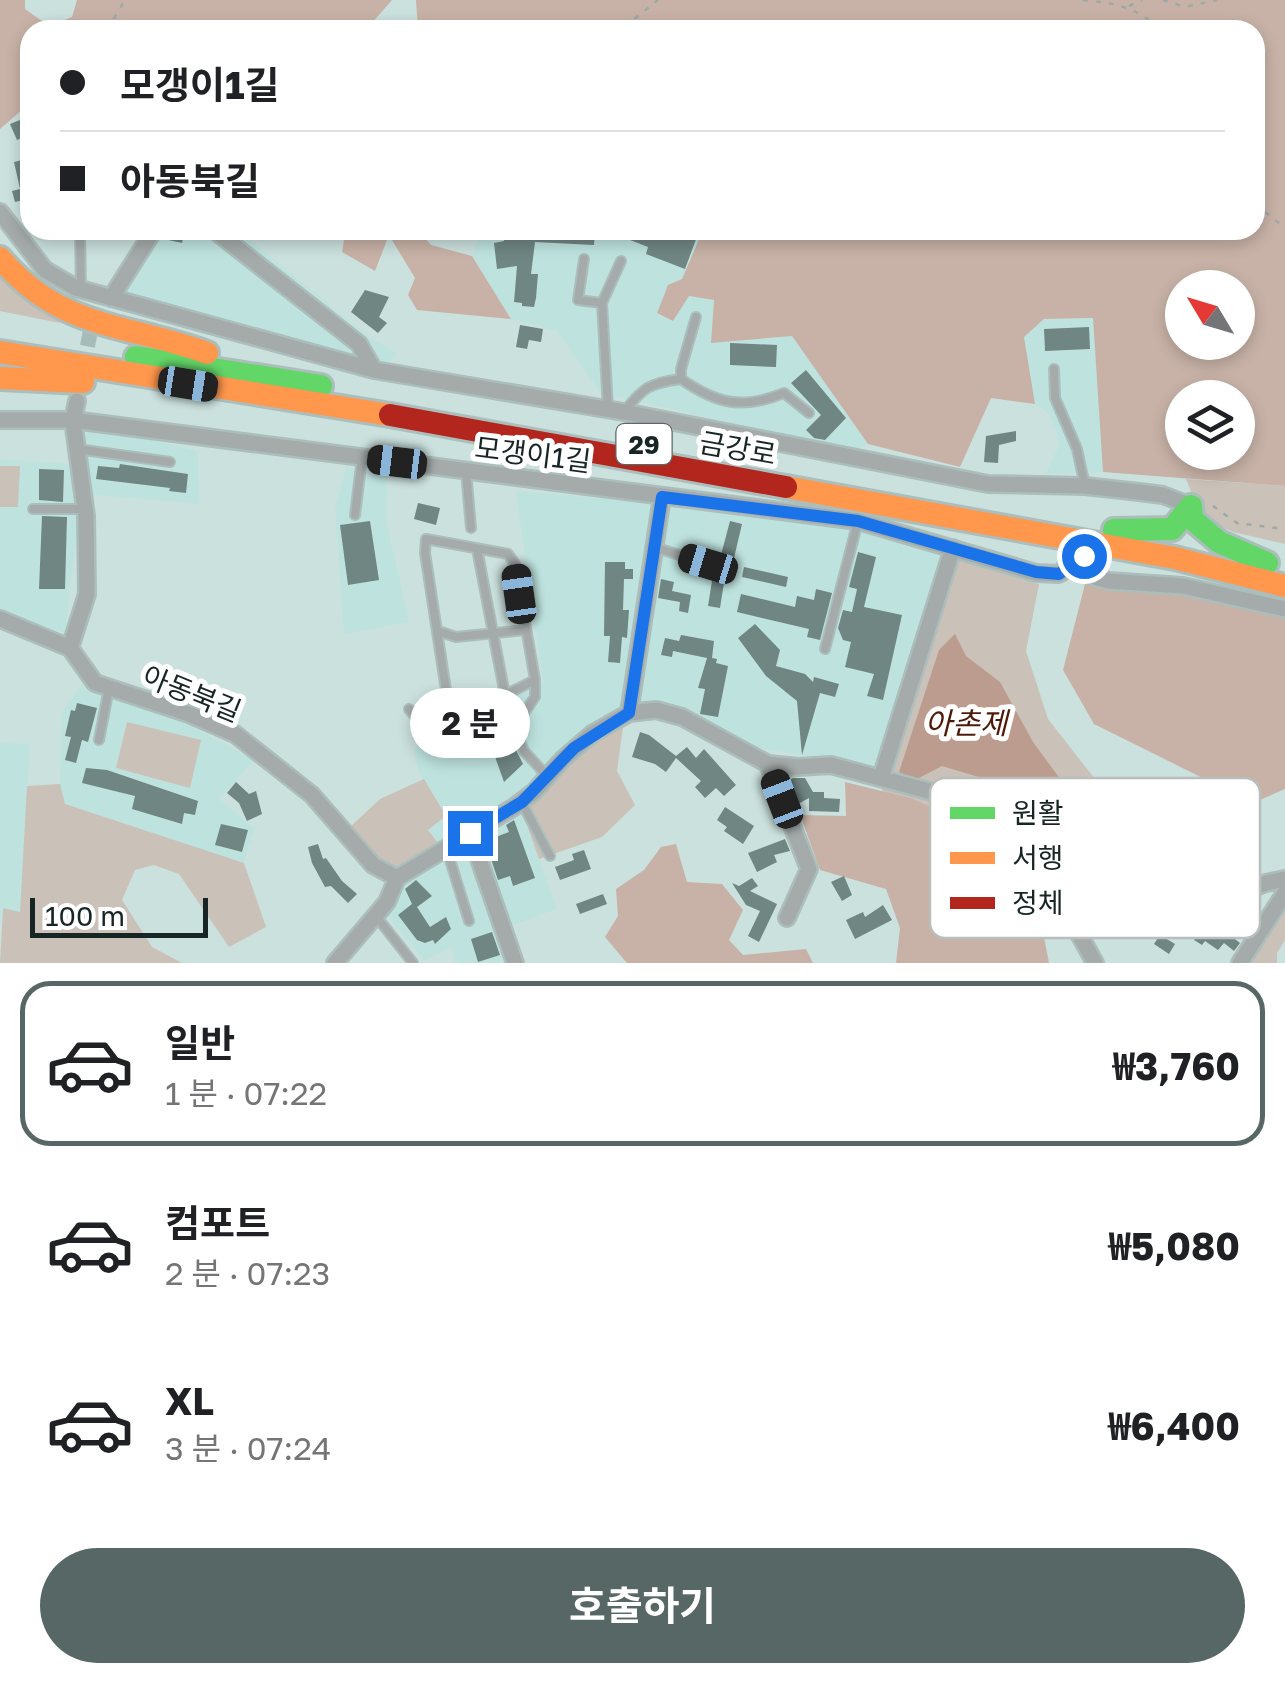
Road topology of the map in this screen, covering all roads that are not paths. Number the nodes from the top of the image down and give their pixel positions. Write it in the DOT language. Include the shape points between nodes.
graph roads {
  1 [pos="0,212"];
  2 [pos="20,237"];
  3 [pos="22,240"];
  4 [pos="80,240"];
  5 [pos="147,240"];
  6 [pos="227,240"];
  7 [pos="0,258"];
  8 [pos="584,259"];
  9 [pos="621,262"];
  10 [pos="81,290"];
  11 [pos="105,297"];
  12 [pos="602,303"];
  13 [pos="94,314"];
  14 [pos="696,317"];
  15 [pos="0,338"];
  16 [pos="0,352"];
  17 [pos="1054,369"];
  18 [pos="374,370"];
  19 [pos="259,375"];
  20 [pos="0,378"];
  21 [pos="681,379"];
  22 [pos="77,400"];
  23 [pos="372,412"];
  24 [pos="808,412"];
  25 [pos="620,416"];
  26 [pos="0,420"];
  27 [pos="73,420"];
  28 [pos="77,449"];
  29 [pos="362,458"];
  30 [pos="170,462"];
  31 [pos="632,470"];
  32 [pos="466,471"];
  33 [pos="1085,486"];
  34 [pos="633,492"];
  35 [pos="662,497"];
  36 [pos="34,509"];
  37 [pos="85,509"];
  38 [pos="1192,512"];
  39 [pos="355,515"];
  40 [pos="858,521"];
  41 [pos="471,528"];
  42 [pos="1032,532"];
  43 [pos="1108,537"];
  44 [pos="654,547"];
  45 [pos="953,548"];
  46 [pos="476,549"];
  47 [pos="708,564"];
  48 [pos="1276,565"];
  49 [pos="1066,568"];
  50 [pos="1285,586"];
  51 [pos="1285,610"];
  52 [pos="0,620"];
  53 [pos="525,630"];
  54 [pos="438,631"];
  55 [pos="494,634"];
  56 [pos="70,648"];
  57 [pos="825,649"];
  58 [pos="535,680"];
  59 [pos="109,688"];
  60 [pos="506,695"];
  61 [pos="410,710"];
  62 [pos="629,713"];
  63 [pos="434,718"];
  64 [pos="99,740"];
  65 [pos="768,764"];
  66 [pos="548,777"];
  67 [pos="881,778"];
  68 [pos="930,791"];
  69 [pos="522,802"];
  70 [pos="470,833"];
  71 [pos="446,846"];
  72 [pos="550,856"];
  73 [pos="397,878"];
  74 [pos="1285,878"];
  75 [pos="1260,884"];
  76 [pos="1285,893"];
  77 [pos="376,916"];
  78 [pos="788,918"];
  79 [pos="469,921"];
  80 [pos="1260,932"];
  81 [pos="1081,938"];
  82 [pos="1256,938"];
  83 [pos="335,963"];
  84 [pos="413,963"];
  85 [pos="515,963"];
  86 [pos="1095,963"];
  87 [pos="1240,963"];
  1 -- 2 [label="street"];
  3 -- 10 [label="street" via="46,270"];
  4 -- 10 [label="lane"];
  5 -- 11 [label="street"];
  6 -- 18 [label="street" via="359,344"];
  7 -- 19 [label="highway" via="50,306 196,348"];
  8 -- 12 [label="lane" via="578,300"];
  9 -- 12 [label="lane"];
  10 -- 11 [label="street"];
  11 -- 13 [label="street"];
  11 -- 18 [label="street"];
  12 -- 25 [label="lane"];
  14 -- 21 [label="lane"];
  15 -- 19 [label="highway, 금강로 / 29"];
  16 -- 23 [label="highway, 금강로 / 29"];
  17 -- 33 [label="lane" via="1055,398"];
  18 -- 25 [label="street"];
  19 -- 43 [label="highway, 금강로 / 29"];
  20 -- 23 [label="highway" via="352,416"];
  21 -- 24 [label="lane" via="699,392 741,404 784,393"];
  21 -- 25 [label="lane" via="654,383"];
  22 -- 27 [label="street"];
  23 -- 42 [label="highway, 금강로 / 29"];
  25 -- 33 [label="street" via="988,484"];
  26 -- 27 [label="street, 모갱이1길"];
  27 -- 28 [label="street"];
  27 -- 29 [label="street, 모갱이1길"];
  28 -- 30 [label="lane"];
  28 -- 37 [label="street"];
  29 -- 32 [label="street, 모갱이1길"];
  29 -- 39 [label="lane"];
  31 -- 34 [label="street"];
  32 -- 34 [label="street, 모갱이1길"];
  32 -- 41 [label="lane"];
  33 -- 38 [label="street" via="1164,496"];
  34 -- 35 [label="street, 모갱이1길"];
  35 -- 40 [label="street, 모갱이1길"];
  35 -- 44 [label="street"];
  36 -- 37 [label="lane"];
  37 -- 56 [label="street" via="86,594"];
  38 -- 43 [label="highway" via="1172,528"];
  38 -- 48 [label="highway" via="1219,542"];
  40 -- 45 [label="street, 모갱이1길"];
  40 -- 57 [label="lane"];
  42 -- 43 [label="highway, 금강로 / 29"];
  42 -- 49 [label="street" via="1057,548"];
  43 -- 48 [label="highway, 금강로 / 29"];
  43 -- 49 [label="street"];
  43 -- 50 [label="highway, 금강로 / 29"];
  44 -- 47 [label="lane"];
  44 -- 62 [label="street"];
  45 -- 49 [label="street, 모갱이1길" via="1036,572 1059,574"];
  45 -- 67 [label="street"];
  46 -- 53 [label="lane" via="508,554 515,564"];
  46 -- 54 [label="lane" via="426,539"];
  46 -- 55 [label="lane"];
  49 -- 51 [label="street, 모갱이1길"];
  52 -- 56 [label="street, 아동북길"];
  53 -- 55 [label="lane"];
  53 -- 58 [label="lane"];
  54 -- 55 [label="lane" via="456,637"];
  54 -- 63 [label="lane" via="448,703"];
  55 -- 60 [label="lane"];
  56 -- 59 [label="street, 아동북길" via="95,683"];
  58 -- 60 [label="lane"];
  58 -- 66 [label="lane" via="535,697 514,728"];
  59 -- 64 [label="lane"];
  59 -- 73 [label="street, 아동북길" via="235,734 312,795 374,865"];
  60 -- 63 [label="lane" via="444,725"];
  61 -- 63 [label="lane" via="420,722"];
  62 -- 65 [label="street" via="656,710 682,717"];
  62 -- 66 [label="street" via="574,748"];
  65 -- 67 [label="street" via="831,765"];
  65 -- 78 [label="street" via="809,869"];
  66 -- 69 [label="street"];
  67 -- 68 [label="street"];
  69 -- 70 [label="street"];
  69 -- 72 [label="lane"];
  70 -- 71 [label="street"];
  70 -- 85 [label="street"];
  71 -- 73 [label="street"];
  71 -- 79 [label="lane"];
  73 -- 77 [label="street"];
  74 -- 75 [label="street"];
  76 -- 80 [label="street"];
  77 -- 83 [label="street"];
  77 -- 84 [label="lane"];
  81 -- 86 [label="street"];
  82 -- 87 [label="street"];
}
